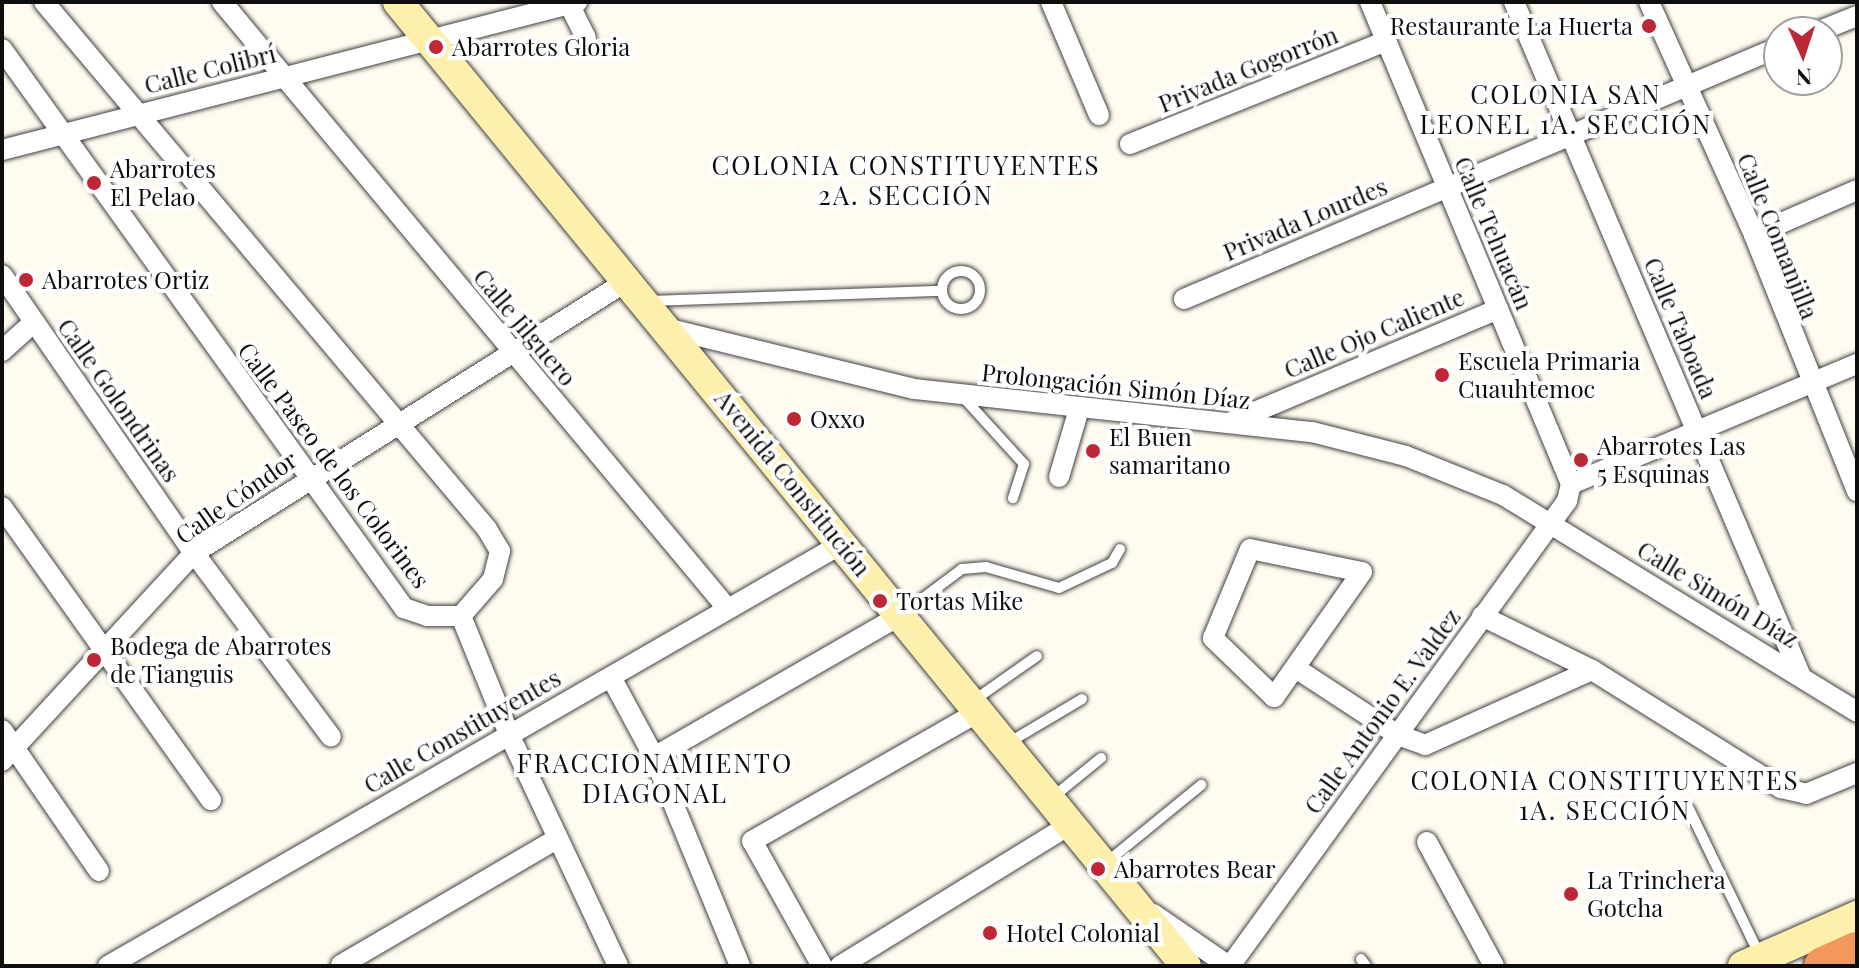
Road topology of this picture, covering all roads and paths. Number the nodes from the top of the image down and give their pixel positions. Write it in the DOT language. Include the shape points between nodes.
graph roads {
  1 [pos="44,2"];
  2 [pos="222,2"];
  3 [pos="398,2"];
  4 [pos="1051,2"];
  5 [pos="1370,2"];
  6 [pos="1514,2"];
  7 [pos="1649,2"];
  8 [pos="571,3"];
  9 [pos="586,38"];
  10 [pos="1386,41"];
  11 [pos="432,42"];
  12 [pos="2,49"];
  13 [pos="1763,54"];
  14 [pos="282,78"];
  15 [pos="1684,86"];
  16 [pos="139,114"];
  17 [pos="1099,115"];
  18 [pos="65,133"];
  19 [pos="1570,134"];
  20 [pos="1130,144"];
  21 [pos="2,150"];
  22 [pos="1446,186"];
  23 [pos="1857,190"];
  24 [pos="1754,235"];
  25 [pos="2,275"];
  26 [pos="636,291"];
  27 [pos="942,291"];
  28 [pos="1184,299"];
  29 [pos="1498,309"];
  30 [pos="34,322"];
  31 [pos="666,328"];
  32 [pos="510,350"];
  33 [pos="2,351"];
  34 [pos="1857,364"];
  35 [pos="1809,384"];
  36 [pos="963,397"];
  37 [pos="1079,409"];
  38 [pos="397,423"];
  39 [pos="1227,423"];
  40 [pos="1697,432"];
  41 [pos="1059,477"];
  42 [pos="307,479"];
  43 [pos="1571,484"];
  44 [pos="1857,491"];
  45 [pos="1013,498"];
  46 [pos="2,507"];
  47 [pos="1551,522"];
  48 [pos="843,543"];
  49 [pos="1120,549"];
  50 [pos="194,553"];
  51 [pos="728,609"];
  52 [pos="901,615"];
  53 [pos="461,616"];
  54 [pos="1482,616"];
  55 [pos="103,650"];
  56 [pos="1037,656"];
  57 [pos="1297,669"];
  58 [pos="1592,670"];
  59 [pos="1800,674"];
  60 [pos="611,677"];
  61 [pos="1082,699"];
  62 [pos="976,706"];
  63 [pos="1857,712"];
  64 [pos="2,730"];
  65 [pos="508,732"];
  66 [pos="1398,735"];
  67 [pos="331,737"];
  68 [pos="1007,744"];
  69 [pos="8,754"];
  70 [pos="654,757"];
  71 [pos="1101,758"];
  72 [pos="1857,773"];
  73 [pos="1201,785"];
  74 [pos="1052,798"];
  75 [pos="211,800"];
  76 [pos="1689,809"];
  77 [pos="1072,823"];
  78 [pos="557,839"];
  79 [pos="1427,842"];
  80 [pos="1105,863"];
  81 [pos="99,871"];
  82 [pos="1137,902"];
  83 [pos="1857,916"];
  84 [pos="1857,951"];
  85 [pos="1752,962"];
  86 [pos="341,965"];
  87 [pos="108,966"];
  88 [pos="618,966"];
  89 [pos="740,966"];
  90 [pos="822,966"];
  91 [pos="840,966"];
  92 [pos="1186,966"];
  93 [pos="1229,966"];
  94 [pos="1494,966"];
  95 [pos="1823,966"];
  1 -- 16 [label="street"];
  2 -- 14 [label="street, Calle Jilguero"];
  3 -- 11 [label="main road, Avenida Constitución"];
  4 -- 17 [label="street"];
  5 -- 10 [label="street, Calle Tehuacán"];
  6 -- 19 [label="street, Calle Taboada"];
  7 -- 15 [label="street, Calle Comanjilla"];
  8 -- 9 [label="street"];
  8 -- 11 [label="street, Calle Colibrí"];
  10 -- 20 [label="street, Privada Gogorrón"];
  10 -- 22 [label="street, Calle Tehuacán"];
  11 -- 14 [label="street, Calle Colibrí"];
  11 -- 26 [label="main road, Avenida Constitución"];
  12 -- 18 [label="street, Calle Paseo de los Colorines"];
  13 -- 15 [label="street, Privada Lourdes"];
  14 -- 16 [label="street, Calle Colibrí"];
  14 -- 32 [label="street, Calle Jilguero"];
  15 -- 19 [label="street, Privada Lourdes"];
  15 -- 24 [label="street, Calle Comanjilla"];
  16 -- 18 [label="street, Calle Colibrí"];
  16 -- 38 [label="street"];
  18 -- 21 [label="street, Calle Colibrí"];
  18 -- 42 [label="street, Calle Paseo de los Colorines"];
  19 -- 22 [label="street, Privada Lourdes"];
  19 -- 40 [label="street, Calle Taboada"];
  22 -- 28 [label="street, Privada Lourdes"];
  22 -- 29 [label="street, Calle Tehuacán"];
  23 -- 24 [label="street"];
  24 -- 35 [label="street, Calle Comanjilla"];
  25 -- 30 [label="street, Calle Golondrinas"];
  26 -- 27 [label="lane"];
  26 -- 31 [label="main road, Avenida Constitución"];
  26 -- 32 [label="street, Calle Cóndor"];
  29 -- 39 [label="street, Calle Ojo Caliente"];
  29 -- 43 [label="street, Calle Tehuacán"];
  30 -- 33 [label="street"];
  30 -- 50 [label="street, Calle Golondrinas"];
  31 -- 36 [label="street, Prolongación Simón Díaz"];
  31 -- 48 [label="main road, Avenida Constitución"];
  32 -- 38 [label="street, Calle Cóndor"];
  32 -- 51 [label="street, Calle Jilguero"];
  34 -- 35 [label="street"];
  35 -- 40 [label="street"];
  35 -- 44 [label="street, Calle Comanjilla"];
  36 -- 37 [label="street, Prolongación Simón Díaz"];
  36 -- 45 [label="lane" via="1024,464"];
  37 -- 39 [label="street, Prolongación Simón Díaz"];
  37 -- 41 [label="street"];
  38 -- 42 [label="street, Calle Cóndor"];
  38 -- 53 [label="street" via="500,551 493,579"];
  39 -- 47 [label="street, Prolongación Simón Díaz" via="1312,432 1406,456 1503,495"];
  40 -- 43 [label="street"];
  40 -- 59 [label="street, Calle Taboada"];
  42 -- 50 [label="street, Calle Cóndor"];
  42 -- 53 [label="street, Calle Paseo de los Colorines" via="404,608 427,616"];
  43 -- 47 [label="street, Calle Antonio E. Valdez" via="1567,501"];
  46 -- 55 [label="street"];
  47 -- 54 [label="street, Calle Antonio E. Valdez"];
  47 -- 59 [label="street, Calle Simón Díaz"];
  48 -- 51 [label="street, Calle Constituyentes"];
  48 -- 52 [label="main road, Avenida Constitución"];
  49 -- 52 [label="lane" via="1112,563 1059,588 986,567 962,569"];
  50 -- 55 [label="street, Calle Cóndor"];
  50 -- 67 [label="street, Calle Golondrinas"];
  51 -- 60 [label="street, Calle Constituyentes"];
  52 -- 62 [label="main road, Avenida Constitución"];
  52 -- 70 [label="street"];
  53 -- 65 [label="street"];
  54 -- 58 [label="street"];
  54 -- 66 [label="street, Calle Antonio E. Valdez"];
  55 -- 69 [label="street, Calle Cóndor"];
  55 -- 75 [label="street"];
  56 -- 62 [label="lane"];
  57 -- 57 [label="street" via="1362,572 1250,549 1213,638 1274,697"];
  57 -- 66 [label="street"];
  58 -- 66 [label="street" via="1441,742 1425,745"];
  58 -- 72 [label="street" via="1781,788 1806,794"];
  59 -- 63 [label="street, Calle Simón Díaz"];
  60 -- 65 [label="street, Calle Constituyentes"];
  60 -- 70 [label="street"];
  61 -- 68 [label="lane"];
  62 -- 68 [label="main road, Avenida Constitución"];
  62 -- 90 [label="street" via="752,841"];
  64 -- 69 [label="street"];
  65 -- 78 [label="street"];
  65 -- 87 [label="street, Calle Constituyentes"];
  66 -- 93 [label="street, Calle Antonio E. Valdez"];
  68 -- 74 [label="main road, Avenida Constitución"];
  69 -- 81 [label="street"];
  70 -- 89 [label="street"];
  71 -- 74 [label="lane"];
  73 -- 80 [label="lane"];
  74 -- 77 [label="main road, Avenida Constitución"];
  76 -- 85 [label="lane"];
  77 -- 80 [label="main road, Avenida Constitución"];
  77 -- 91 [label="street"];
  78 -- 86 [label="street"];
  78 -- 88 [label="street"];
  79 -- 94 [label="street"];
  80 -- 82 [label="main road, Avenida Constitución"];
  82 -- 92 [label="main road, Avenida Constitución"];
  82 -- 93 [label="street"];
  83 -- 85 [label="main road"];
  84 -- 95 [label="highway"];
}
